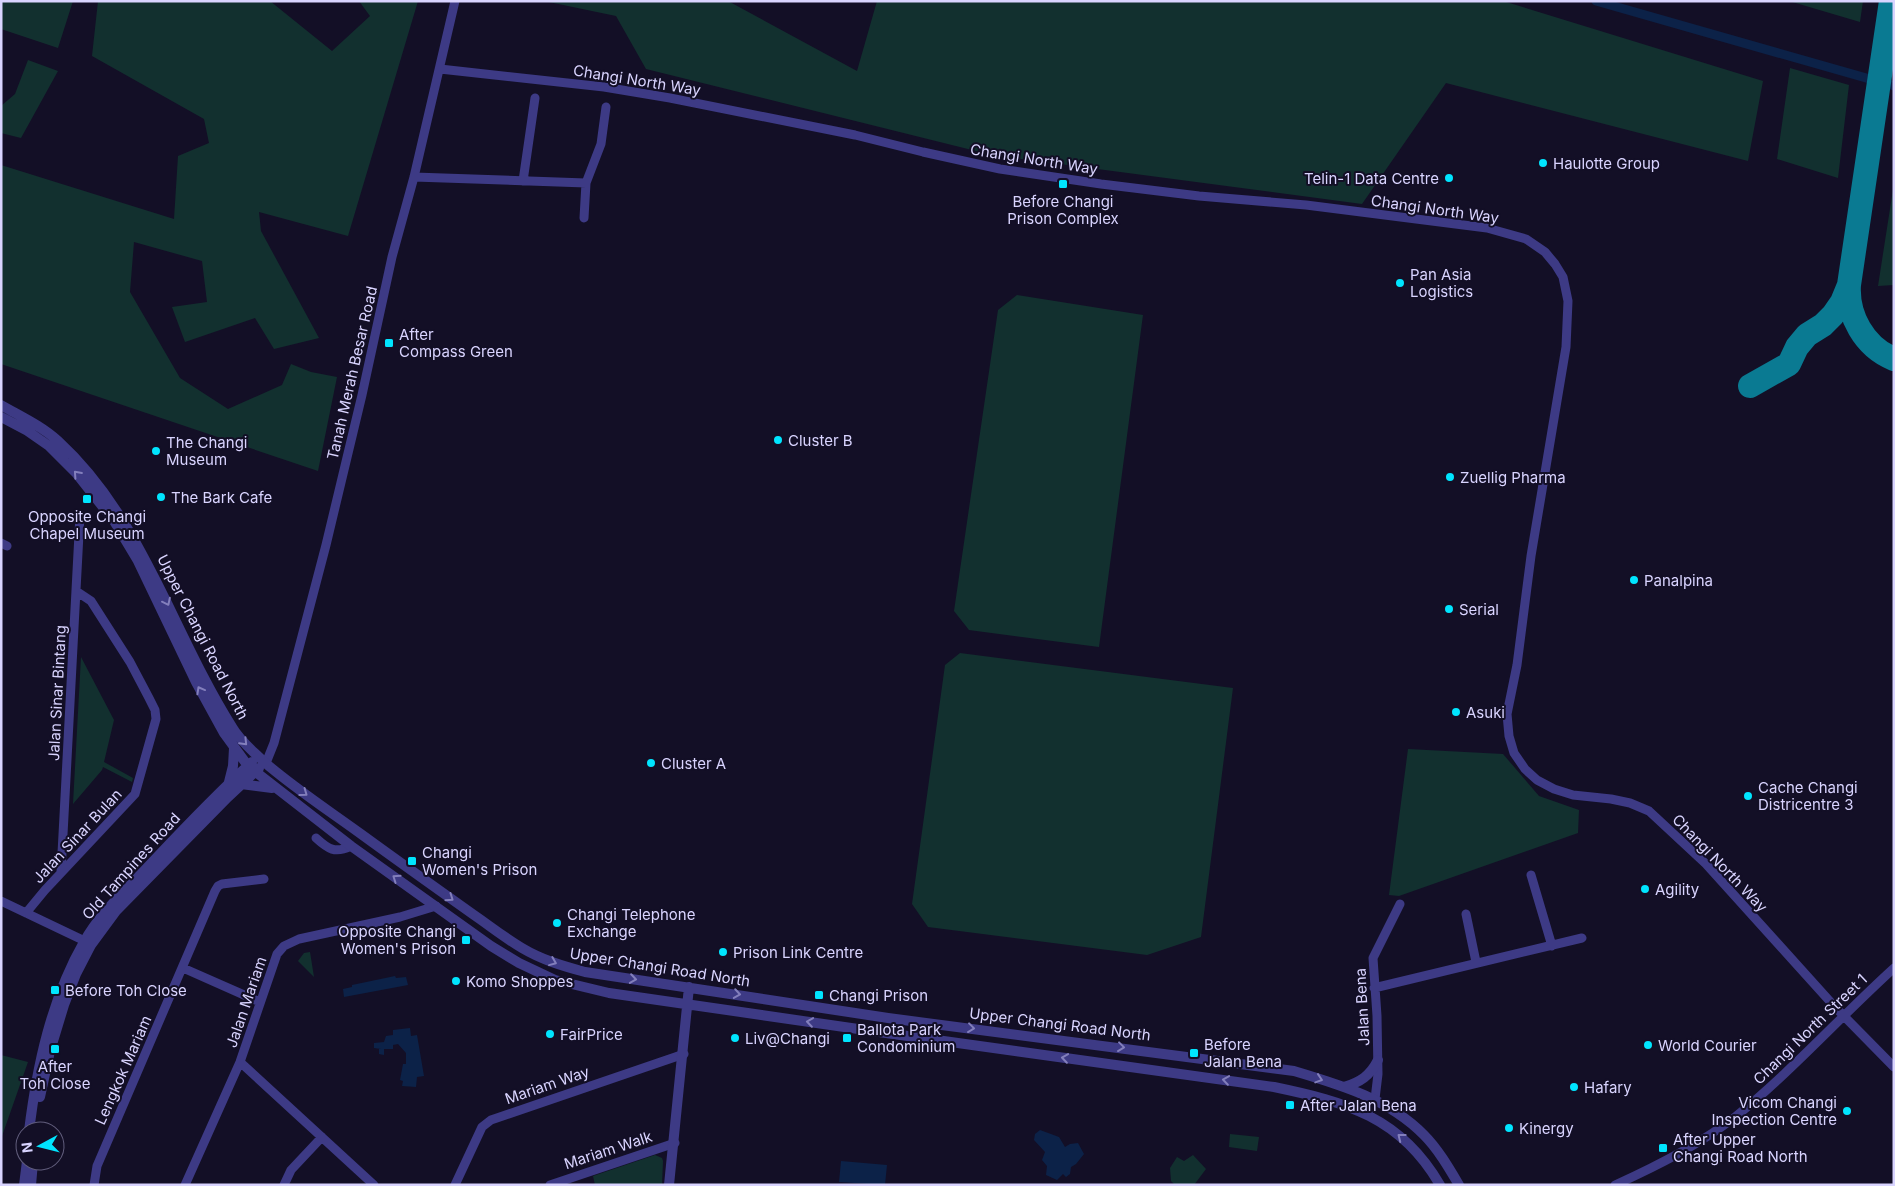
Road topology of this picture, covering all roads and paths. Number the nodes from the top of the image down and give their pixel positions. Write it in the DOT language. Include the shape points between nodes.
graph roads {
  1 [pos="455,1"];
  2 [pos="440,69"];
  3 [pos="535,98"];
  4 [pos="606,107"];
  5 [pos="414,177"];
  6 [pos="523,181"];
  7 [pos="586,183"];
  8 [pos="584,218"];
  9 [pos="1,405"];
  10 [pos="1,417"];
  11 [pos="80,515"];
  12 [pos="76,591"];
  13 [pos="234,748"];
  14 [pos="262,760"];
  15 [pos="252,769"];
  16 [pos="242,784"];
  17 [pos="228,786"];
  18 [pos="276,788"];
  19 [pos="316,838"];
  20 [pos="351,846"];
  21 [pos="61,872"];
  22 [pos="1531,875"];
  23 [pos="264,878"];
  24 [pos="1,901"];
  25 [pos="1400,904"];
  26 [pos="436,906"];
  27 [pos="26,913"];
  28 [pos="1466,914"];
  29 [pos="1582,938"];
  30 [pos="88,943"];
  31 [pos="1552,946"];
  32 [pos="1476,962"];
  33 [pos="183,968"];
  34 [pos="1894,968"];
  35 [pos="689,987"];
  36 [pos="1374,988"];
  37 [pos="260,1002"];
  38 [pos="687,1005"];
  39 [pos="1844,1016"];
  40 [pos="1021,1034"];
  41 [pos="1028,1053"];
  42 [pos="684,1054"];
  43 [pos="1378,1060"];
  44 [pos="240,1062"];
  45 [pos="1894,1067"];
  46 [pos="1344,1087"];
  47 [pos="1375,1099"];
  48 [pos="1367,1114"];
  49 [pos="30,1121"];
  50 [pos="37,1121"];
  51 [pos="322,1137"];
  52 [pos="675,1143"];
  53 [pos="26,1171"];
  54 [pos="33,1171"];
  55 [pos="24,1185"];
  56 [pos="32,1185"];
  57 [pos="94,1185"];
  58 [pos="185,1185"];
  59 [pos="284,1185"];
  60 [pos="374,1185"];
  61 [pos="455,1185"];
  62 [pos="550,1185"];
  63 [pos="670,1185"];
  64 [pos="1440,1185"];
  65 [pos="1459,1185"];
  66 [pos="1615,1185"];
  1 -- 2 [label="street, Tanah Merah Besar Road"];
  2 -- 5 [label="street, Tanah Merah Besar Road"];
  2 -- 39 [label="street, Changi North Way" via="604,87 670,98 856,135 1000,169 1199,196 1306,205 1482,227 1526,240 1545,252 1563,277 1568,301 1566,347 1507,714 1514,754 1537,780 1554,789 1630,803 1649,811 1706,864"];
  3 -- 6 [label="street"];
  4 -- 7 [label="street" via="601,144"];
  5 -- 6 [label="street"];
  5 -- 14 [label="street, Tanah Merah Besar Road" via="392,258 326,545 271,749"];
  6 -- 7 [label="street"];
  7 -- 8 [label="street"];
  9 -- 14 [label="street, Upper Changi Road North, one-way" via="57,440 106,494 144,555 232,727"];
  13 -- 10 [label="street, Upper Changi Road North, one-way" via="196,682 138,561 114,521 76,473 49,446"];
  11 -- 12 [label="street, Jalan Sinar Bintang"];
  12 -- 21 [label="street, Jalan Sinar Bintang"];
  12 -- 21 [label="street, Jalan Sinar Bulan" via="91,601 125,654 150,698 156,719 135,794"];
  13 -- 15 [label="street, Upper Changi Road North"];
  13 -- 17 [label="street"];
  14 -- 15 [label="street, Old Tampines Road"];
  14 -- 35 [label="street, Upper Changi Road North, one-way" via="306,796 527,950 556,964 585,972"];
  15 -- 16 [label="street, Old Tampines Road"];
  15 -- 17 [label="street, Old Tampines Road"];
  15 -- 18 [label="street, Upper Changi Road North"];
  16 -- 18 [label="street"];
  16 -- 30 [label="street, Old Tampines Road"];
  17 -- 30 [label="street, Old Tampines Road" via="110,907"];
  18 -- 20 [label="street, Upper Changi Road North"];
  19 -- 20 [label="street" via="336,851"];
  26 -- 20 [label="street, Upper Changi Road North, one-way"];
  21 -- 27 [label="street, Jalan Sinar Bulan"];
  22 -- 31 [label="street"];
  23 -- 33 [label="street, Lengkok Mariam" via="218,886"];
  24 -- 27 [label="street"];
  25 -- 36 [label="street, Jalan Bena" via="1375,951"];
  26 -- 37 [label="street, Jalan Mariam" via="299,939 284,946 277,954"];
  26 -- 38 [label="street, Upper Changi Road North" via="491,946 555,980 609,993"];
  27 -- 30 [label="street"];
  28 -- 32 [label="street"];
  29 -- 31 [label="street"];
  30 -- 49 [label="street, Old Tampines Road" via="69,971 56,1002 34,1087"];
  30 -- 50 [label="street, Old Tampines Road" via="64,1006 41,1090"];
  31 -- 32 [label="street"];
  32 -- 36 [label="street"];
  33 -- 37 [label="street"];
  33 -- 57 [label="street, Lengkok Mariam" via="97,1166"];
  34 -- 39 [label="street, Changi North Street 1"];
  35 -- 38 [label="street"];
  35 -- 40 [label="street, Upper Changi Road North, one-way"];
  36 -- 43 [label="street, Jalan Bena"];
  37 -- 44 [label="street, Jalan Mariam"];
  41 -- 38 [label="street, Upper Changi Road North, one-way"];
  38 -- 42 [label="street"];
  39 -- 45 [label="street, Changi North Way"];
  39 -- 66 [label="street, Changi North Street 1" via="1770,1088 1733,1118 1658,1166"];
  40 -- 41 [label="street"];
  40 -- 46 [label="street, Upper Changi Road North, one-way" via="1294,1071"];
  48 -- 41 [label="street, Upper Changi Road North, one-way" via="1314,1095 1274,1086"];
  42 -- 52 [label="street"];
  42 -- 61 [label="street, Mariam Way" via="490,1120 482,1127"];
  43 -- 46 [label="street" via="1362,1080"];
  43 -- 47 [label="street, Jalan Bena"];
  44 -- 51 [label="street"];
  44 -- 58 [label="street, Jalan Mariam"];
  46 -- 47 [label="street, Upper Changi Road North"];
  47 -- 48 [label="street, Jalan Bena"];
  47 -- 65 [label="street, Upper Changi Road North" via="1424,1134"];
  64 -- 48 [label="street, Upper Changi Road North, one-way" via="1429,1166 1407,1141"];
  51 -- 59 [label="street" via="291,1170"];
  51 -- 60 [label="street"];
  52 -- 62 [label="street, Mariam Walk"];
  52 -- 63 [label="street"];
  53 -- 55 [label="street"];
  54 -- 56 [label="street"];
}
